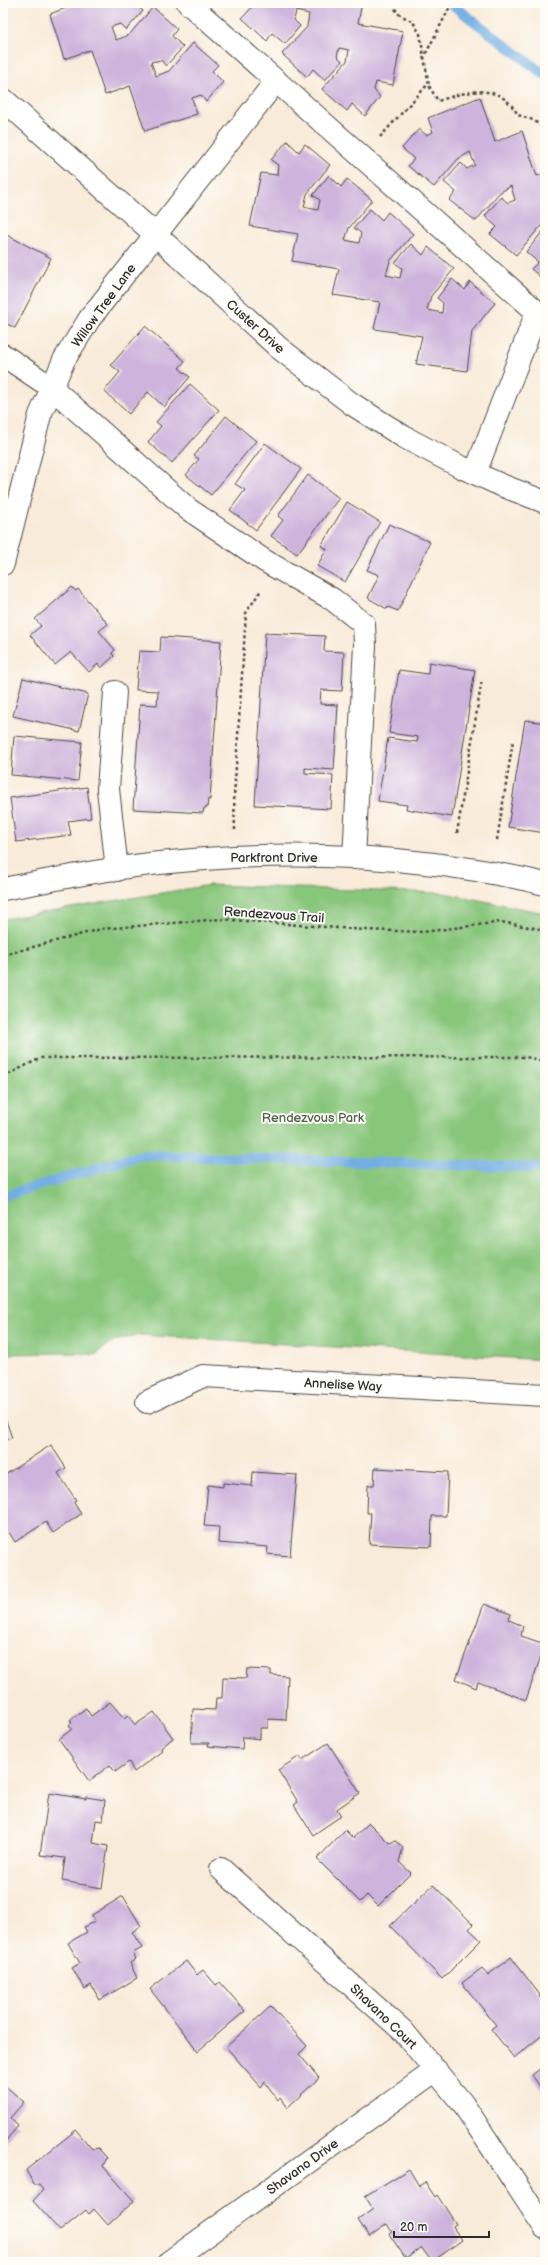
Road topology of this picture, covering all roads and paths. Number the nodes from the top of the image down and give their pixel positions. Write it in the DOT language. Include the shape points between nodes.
graph roads {
  1 [pos="188,3"];
  2 [pos="393,3"];
  3 [pos="452,3"];
  4 [pos="423,60"];
  5 [pos="276,81"];
  6 [pos="429,83"];
  7 [pos="3,99"];
  8 [pos="545,129"];
  9 [pos="378,139"];
  10 [pos="155,234"];
  11 [pos="541,313"];
  12 [pos="3,355"];
  13 [pos="52,388"];
  14 [pos="475,473"];
  15 [pos="545,502"];
  16 [pos="3,564"];
  17 [pos="276,567"];
  18 [pos="482,679"];
  19 [pos="115,692"];
  20 [pos="513,741"];
  21 [pos="235,831"];
  22 [pos="457,833"];
  23 [pos="497,840"];
  24 [pos="354,858"];
  25 [pos="117,870"];
  26 [pos="545,884"];
  27 [pos="3,889"];
  28 [pos="545,930"];
  29 [pos="3,955"];
  30 [pos="545,1061"];
  31 [pos="3,1077"];
  32 [pos="545,1396"];
  33 [pos="147,1402"];
  34 [pos="221,1869"];
  35 [pos="436,2070"];
  36 [pos="545,2228"];
  37 [pos="169,2262"];
  1 -- 5 [label="street"];
  2 -- 4 [label="path" via="397,13 413,22 420,34"];
  3 -- 4 [label="path"];
  4 -- 6 [label="path"];
  5 -- 10 [label="street, Willow Tree Lane"];
  5 -- 11 [label="street"];
  6 -- 8 [label="path" via="438,101 474,90 493,93 512,104 518,115 533,120"];
  6 -- 9 [label="path"];
  7 -- 10 [label="street, Custer Drive"];
  10 -- 13 [label="street, Willow Tree Lane" via="90,318 64,360"];
  10 -- 14 [label="street, Custer Drive" via="278,348 352,404 404,437"];
  11 -- 14 [label="street"];
  12 -- 13 [label="street"];
  13 -- 16 [label="street, Willow Tree Lane" via="40,415"];
  13 -- 17 [label="street" via="188,509"];
  14 -- 15 [label="street, Custer Drive"];
  17 -- 21 [label="path" via="246,614 234,797"];
  17 -- 24 [label="street" via="332,599 364,624"];
  18 -- 22 [label="path"];
  19 -- 25 [label="street" via="108,789"];
  20 -- 23 [label="path"];
  24 -- 25 [label="street, Parkfront Drive" via="236,856"];
  24 -- 26 [label="street, Parkfront Drive" via="415,862"];
  25 -- 27 [label="street, Parkfront Drive"];
  28 -- 29 [label="path, Rendezvous Trail" via="501,922 423,932 220,919 101,930"];
  30 -- 31 [label="path" via="525,1057 41,1058"];
  32 -- 33 [label="street, Annelise Way" via="203,1376"];
  34 -- 35 [label="street, Shavano Court" via="403,2031"];
  35 -- 36 [label="street, Shavano Court" via="463,2104"];
  35 -- 37 [label="street, Shavano Drive"];
}
